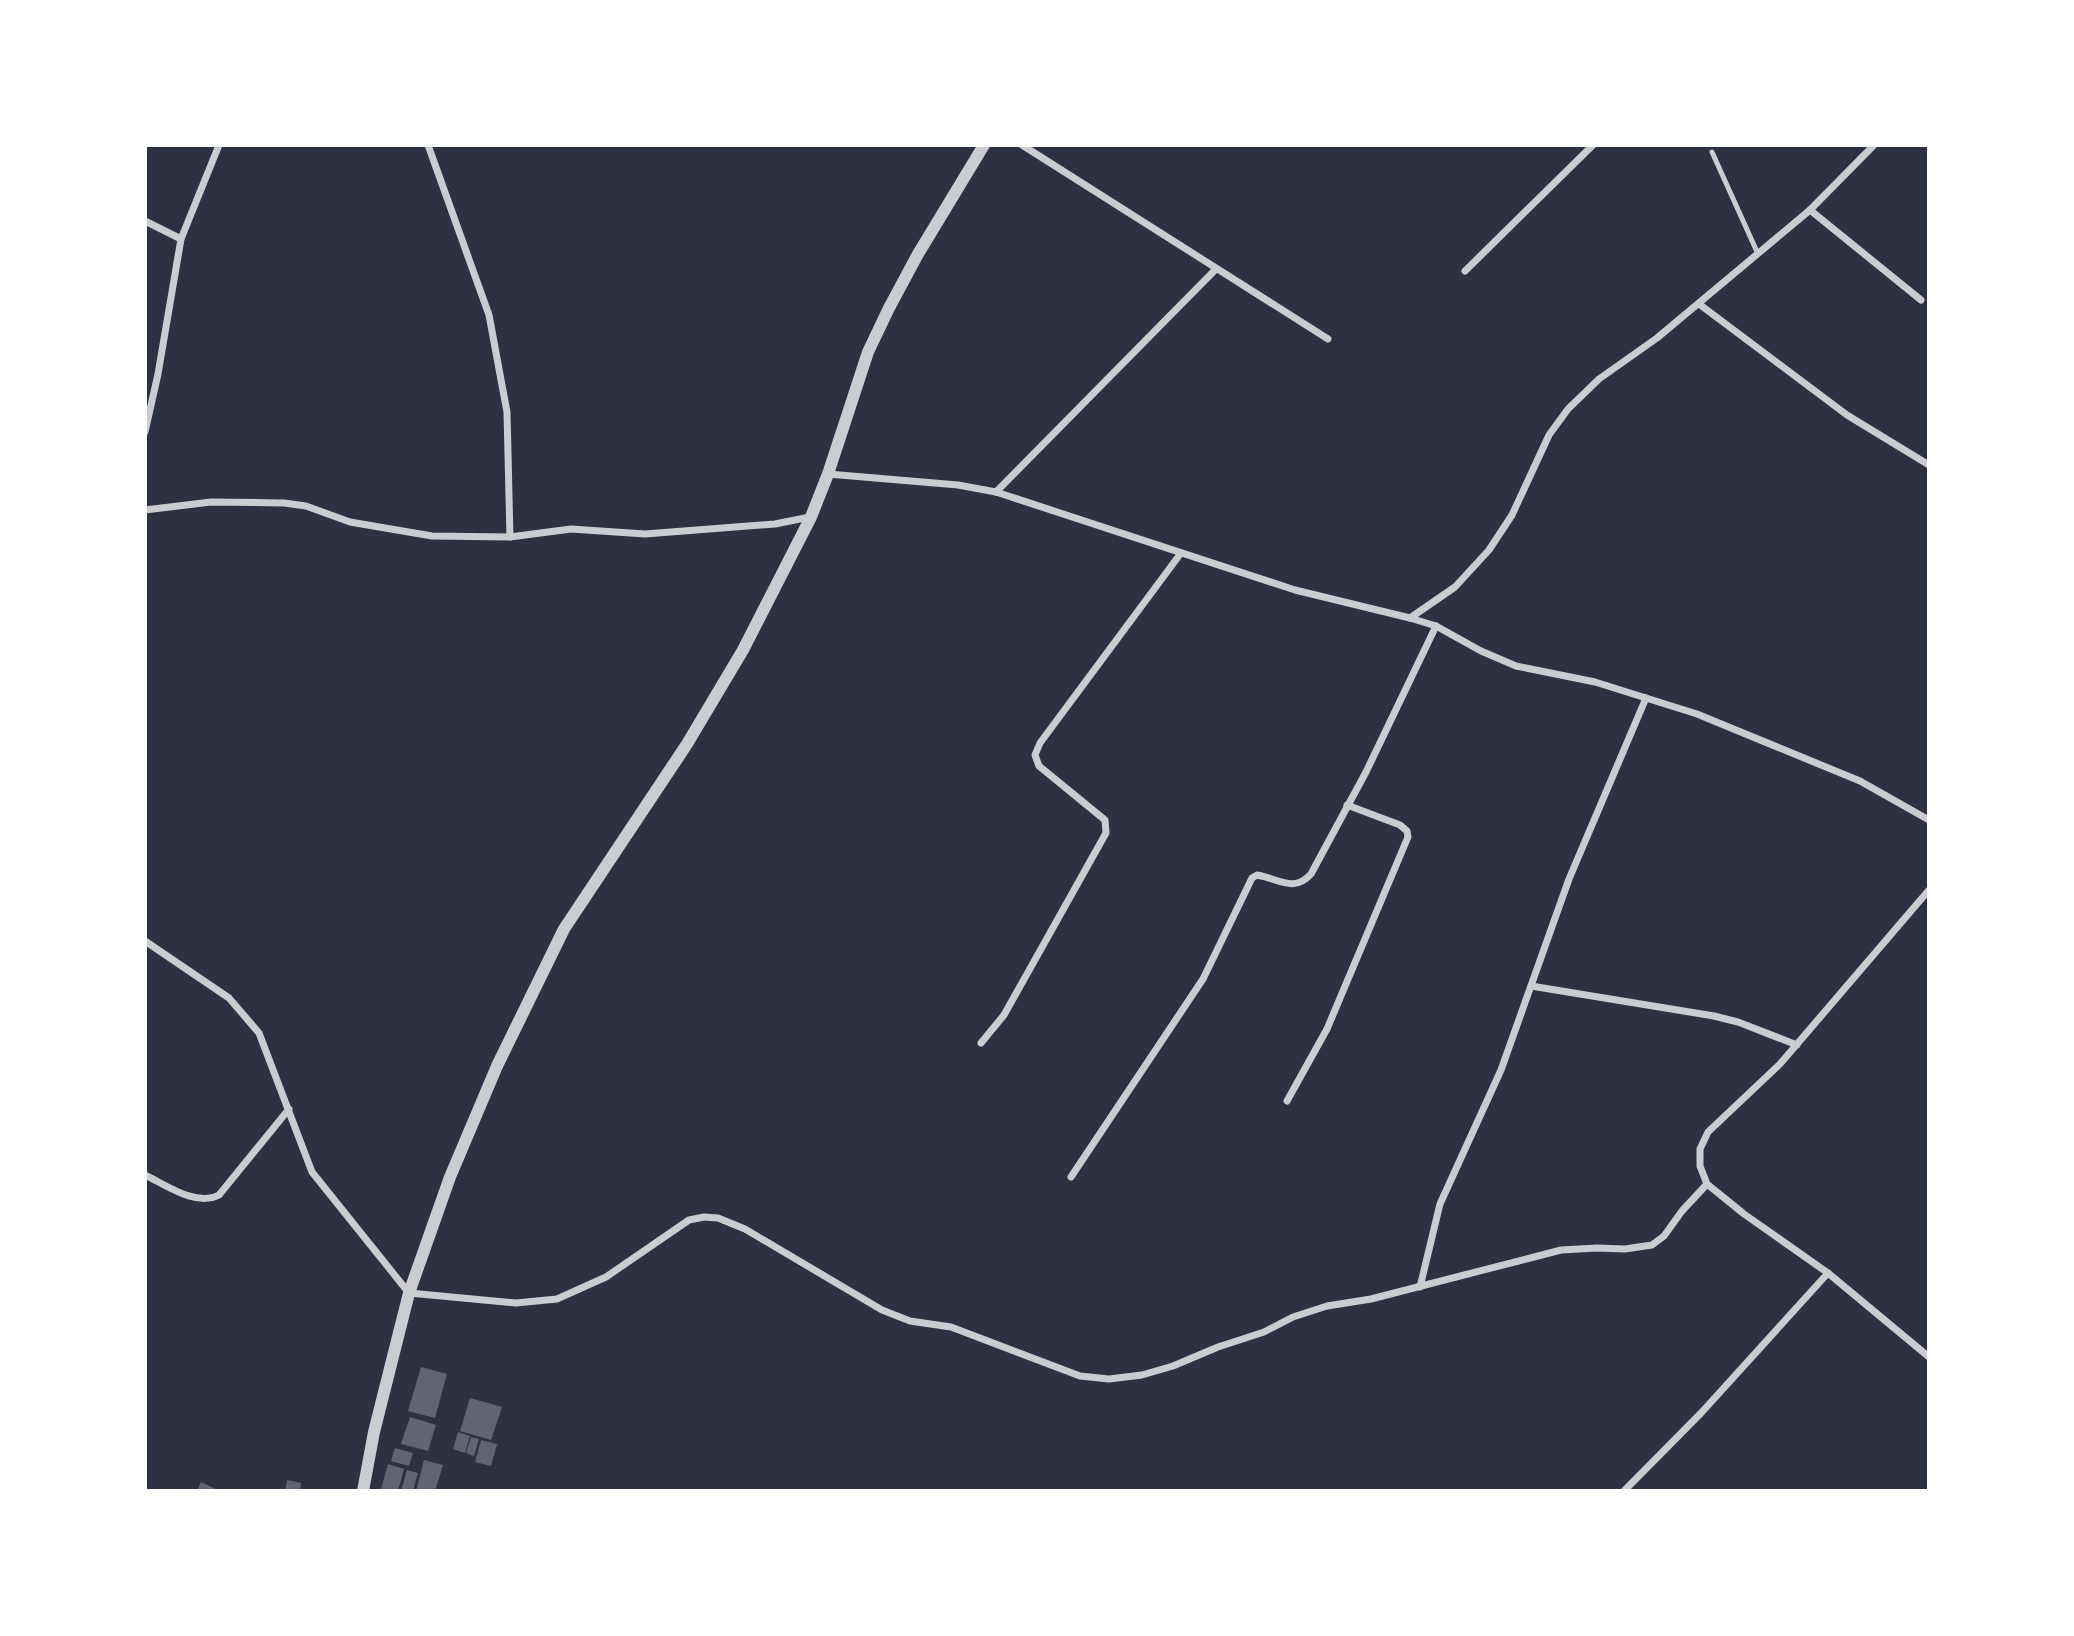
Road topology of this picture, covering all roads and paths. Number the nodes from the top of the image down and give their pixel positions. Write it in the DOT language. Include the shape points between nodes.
graph roads {
  1 [pos="219,145"];
  2 [pos="428,145"];
  3 [pos="984,145"];
  4 [pos="1022,145"];
  5 [pos="1593,145"];
  6 [pos="1874,145"];
  7 [pos="1712,152"];
  8 [pos="1810,210"];
  9 [pos="145,221"];
  10 [pos="180,239"];
  11 [pos="1758,254"];
  12 [pos="1216,268"];
  13 [pos="1465,271"];
  14 [pos="1921,300"];
  15 [pos="1699,304"];
  16 [pos="1328,340"];
  17 [pos="145,432"];
  18 [pos="1929,465"];
  19 [pos="828,474"];
  20 [pos="996,492"];
  21 [pos="145,510"];
  22 [pos="811,517"];
  23 [pos="510,537"];
  24 [pos="1181,553"];
  25 [pos="1410,618"];
  26 [pos="1436,626"];
  27 [pos="1646,698"];
  28 [pos="1348,805"];
  29 [pos="1929,820"];
  30 [pos="1929,890"];
  31 [pos="145,942"];
  32 [pos="1531,986"];
  33 [pos="982,1043"];
  34 [pos="1797,1045"];
  35 [pos="1287,1101"];
  36 [pos="289,1109"];
  37 [pos="145,1175"];
  38 [pos="1071,1177"];
  39 [pos="1707,1184"];
  40 [pos="1828,1273"];
  41 [pos="1420,1287"];
  42 [pos="408,1293"];
  43 [pos="1929,1357"];
  44 [pos="363,1491"];
  45 [pos="1624,1491"];
  1 -- 10 [label="street"];
  2 -- 23 [label="street" via="489,315 507,412"];
  3 -- 19 [label="street" via="889,308 869,352"];
  4 -- 12 [label="street"];
  5 -- 13 [label="street"];
  6 -- 8 [label="street"];
  7 -- 11 [label="lane"];
  8 -- 11 [label="street"];
  8 -- 14 [label="street"];
  9 -- 10 [label="street"];
  10 -- 17 [label="street"];
  11 -- 15 [label="street"];
  12 -- 16 [label="street"];
  12 -- 20 [label="street"];
  15 -- 18 [label="street" via="1837,408"];
  15 -- 25 [label="street" via="1599,379 1568,409 1549,435 1512,515 1489,550 1455,587"];
  19 -- 20 [label="street"];
  19 -- 22 [label="street"];
  20 -- 24 [label="street"];
  21 -- 23 [label="street" via="212,502 284,503 350,522 432,536"];
  22 -- 23 [label="street" via="645,534 571,529"];
  22 -- 42 [label="street" via="743,650 687,744 564,929 497,1066"];
  24 -- 25 [label="street" via="1295,590"];
  24 -- 33 [label="street" via="1035,755 1039,766 1105,820 1106,833 1004,1015"];
  25 -- 26 [label="street"];
  26 -- 27 [label="street" via="1516,666"];
  26 -- 28 [label="street"];
  27 -- 29 [label="street" via="1698,714 1860,781"];
  27 -- 32 [label="street" via="1569,879"];
  28 -- 35 [label="street" via="1400,825 1408,837 1327,1029"];
  28 -- 38 [label="street" via="1304,883 1252,878 1203,979"];
  30 -- 34 [label="street"];
  31 -- 36 [label="street" via="229,998 259,1033"];
  32 -- 34 [label="street" via="1714,1016"];
  32 -- 41 [label="street" via="1501,1070 1440,1204"];
  34 -- 39 [label="street" via="1708,1132 1700,1149"];
  36 -- 37 [label="street" via="211,1199 194,1198"];
  36 -- 42 [label="street" via="312,1172"];
  39 -- 40 [label="street"];
  39 -- 41 [label="street" via="1652,1245 1625,1250 1561,1250"];
  40 -- 43 [label="street"];
  40 -- 45 [label="street"];
  41 -- 42 [label="street" via="1327,1306 1173,1366 1110,1379 1080,1376 951,1327 910,1321 882,1310 746,1229 718,1218 689,1220 606,1277 557,1299 516,1303"];
  42 -- 44 [label="street"];
}
